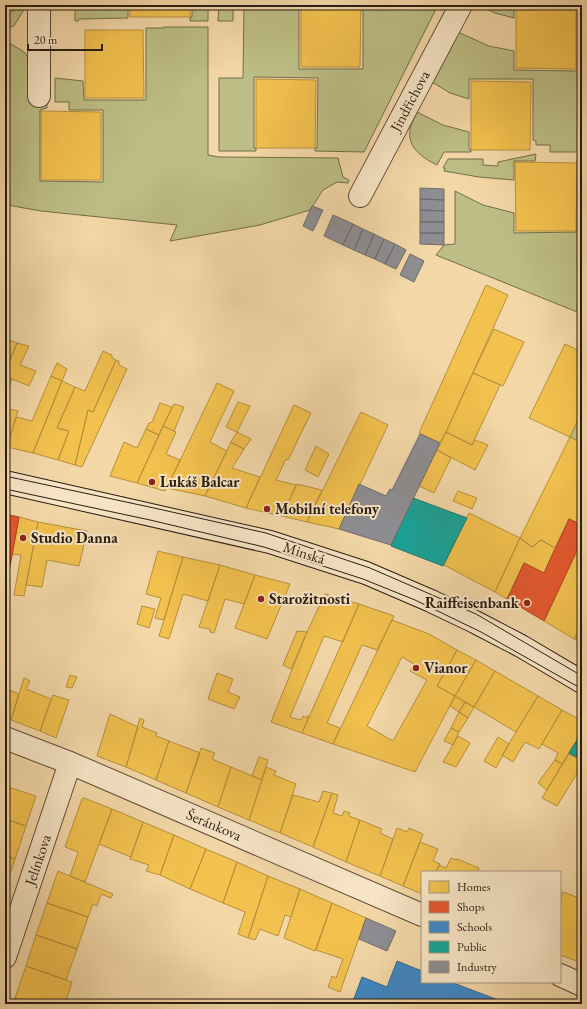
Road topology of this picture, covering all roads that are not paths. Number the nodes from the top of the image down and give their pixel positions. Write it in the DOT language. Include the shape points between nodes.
graph roads {
  1 [pos="39,5"];
  2 [pos="461,5"];
  3 [pos="39,96"];
  4 [pos="360,196"];
  5 [pos="5,482"];
  6 [pos="582,682"];
  7 [pos="5,738"];
  8 [pos="70,763"];
  9 [pos="421,915"];
  10 [pos="5,957"];
  11 [pos="561,975"];
  12 [pos="582,985"];
  1 -- 3 [label="street"];
  2 -- 4 [label="street, Jindřichova"];
  5 -- 6 [label="street, Minská" via="270,542 366,573 475,622"];
  7 -- 8 [label="street, Šeránkova"];
  8 -- 9 [label="street, Šeránkova"];
  8 -- 10 [label="street, Jelínkova"];
  11 -- 12 [label="street"];
}
